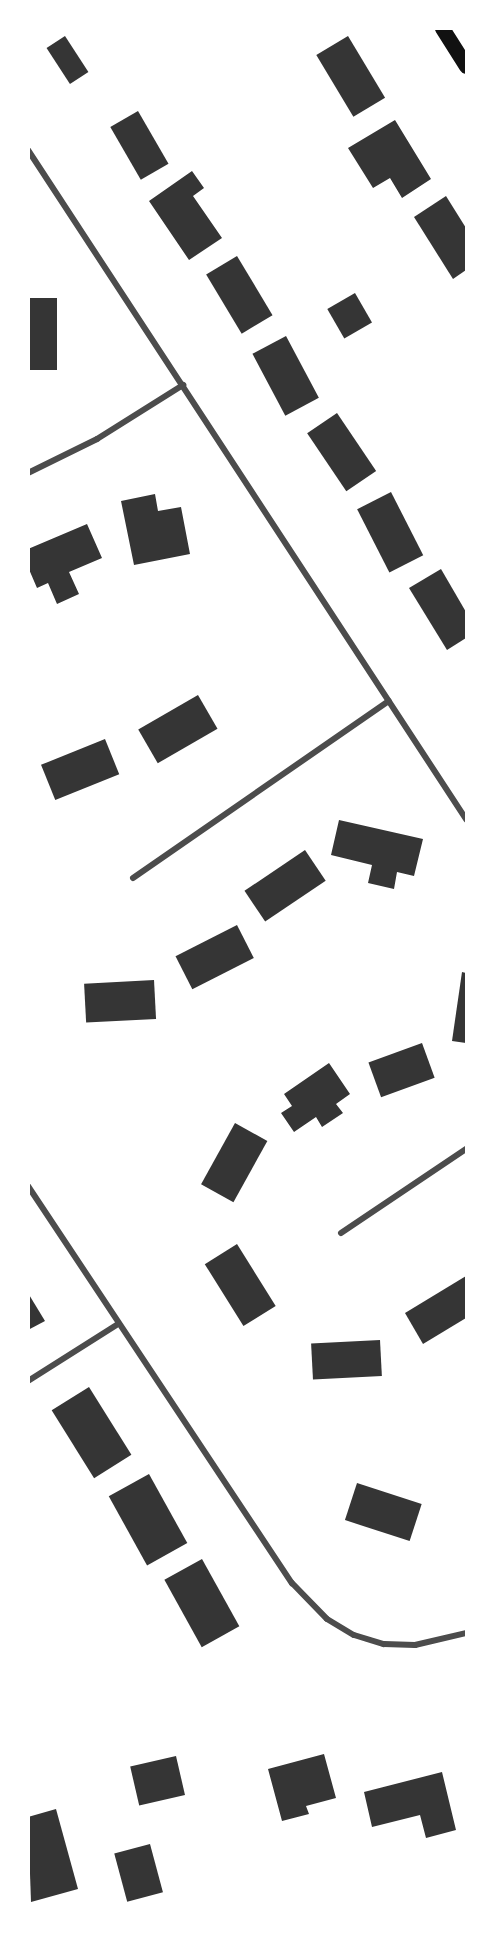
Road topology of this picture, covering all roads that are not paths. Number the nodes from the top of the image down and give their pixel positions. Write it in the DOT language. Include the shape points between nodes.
graph roads {
  1 [pos="441,28"];
  2 [pos="465,62"];
  3 [pos="28,150"];
  4 [pos="183,385"];
  5 [pos="28,473"];
  6 [pos="389,701"];
  7 [pos="466,819"];
  8 [pos="134,878"];
  9 [pos="466,1149"];
  10 [pos="28,1186"];
  11 [pos="341,1233"];
  12 [pos="118,1324"];
  13 [pos="28,1381"];
  14 [pos="466,1634"];
  1 -- 2 [label="main road"];
  3 -- 4 [label="street"];
  4 -- 5 [label="street" via="97,439"];
  4 -- 6 [label="street"];
  6 -- 7 [label="street"];
  6 -- 8 [label="street"];
  9 -- 11 [label="street"];
  10 -- 12 [label="street"];
  12 -- 13 [label="street"];
  12 -- 14 [label="street" via="292,1583 327,1619 354,1635 384,1644 415,1645"];
}
